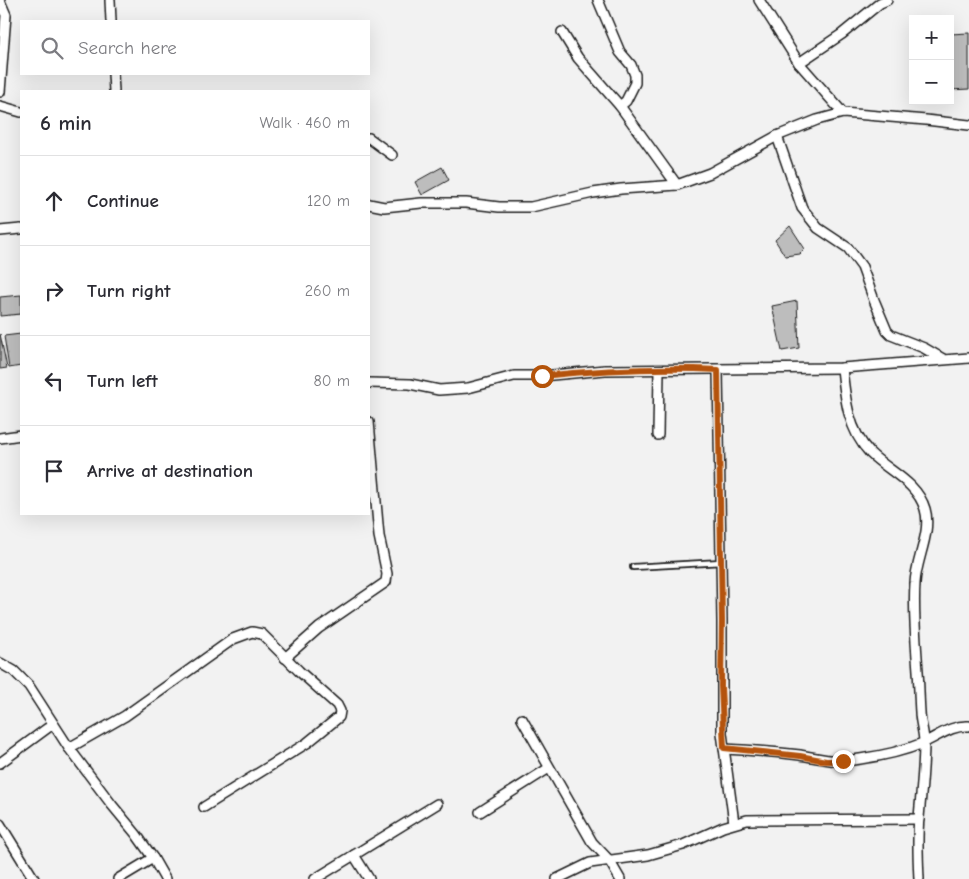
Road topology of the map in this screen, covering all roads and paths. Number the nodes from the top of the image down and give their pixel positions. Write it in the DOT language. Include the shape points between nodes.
graph roads {
  1 [pos="110,0"];
  2 [pos="598,0"];
  3 [pos="759,0"];
  4 [pos="887,0"];
  5 [pos="0,1"];
  6 [pos="111,20"];
  7 [pos="562,32"];
  8 [pos="799,63"];
  9 [pos="113,75"];
  10 [pos="114,90"];
  11 [pos="0,92"];
  12 [pos="0,106"];
  13 [pos="620,106"];
  14 [pos="20,112"];
  15 [pos="843,113"];
  16 [pos="969,125"];
  17 [pos="777,136"];
  18 [pos="370,139"];
  19 [pos="392,155"];
  20 [pos="677,185"];
  21 [pos="370,204"];
  22 [pos="20,229"];
  23 [pos="0,231"];
  24 [pos="969,358"];
  25 [pos="943,360"];
  26 [pos="842,368"];
  27 [pos="659,370"];
  28 [pos="718,370"];
  29 [pos="370,383"];
  30 [pos="370,433"];
  31 [pos="20,435"];
  32 [pos="658,435"];
  33 [pos="0,438"];
  34 [pos="722,562"];
  35 [pos="633,567"];
  36 [pos="285,658"];
  37 [pos="0,662"];
  38 [pos="522,719"];
  39 [pos="53,724"];
  40 [pos="969,726"];
  41 [pos="924,743"];
  42 [pos="69,748"];
  43 [pos="724,748"];
  44 [pos="0,763"];
  45 [pos="549,768"];
  46 [pos="437,804"];
  47 [pos="204,808"];
  48 [pos="480,812"];
  49 [pos="919,819"];
  50 [pos="734,823"];
  51 [pos="0,824"];
  52 [pos="354,855"];
  53 [pos="153,858"];
  54 [pos="610,860"];
  55 [pos="34,879"];
  56 [pos="118,879"];
  57 [pos="165,879"];
  58 [pos="315,879"];
  59 [pos="369,879"];
  60 [pos="557,879"];
  61 [pos="620,879"];
  62 [pos="919,879"];
  1 -- 6 [label="street"];
  2 -- 13 [label="street" via="620,52 635,75 635,83"];
  3 -- 8 [label="street"];
  4 -- 8 [label="street"];
  5 -- 11 [label="street" via="6,15"];
  7 -- 13 [label="street" via="578,58"];
  8 -- 15 [label="street"];
  9 -- 10 [label="street"];
  12 -- 14 [label="street"];
  13 -- 20 [label="street"];
  15 -- 16 [label="street"];
  15 -- 17 [label="street"];
  17 -- 20 [label="street" via="710,173"];
  17 -- 25 [label="street" via="802,208 818,228 848,248 862,268 887,331"];
  18 -- 19 [label="street"];
  20 -- 21 [label="street" via="593,193 531,207 466,203 384,207"];
  22 -- 23 [label="street"];
  24 -- 25 [label="street"];
  25 -- 26 [label="street"];
  26 -- 28 [label="street"];
  26 -- 41 [label="street" via="854,431 870,452 909,484 925,508 926,533 915,582 915,630"];
  27 -- 28 [label="street"];
  27 -- 29 [label="street" via="514,376 468,388 439,390 410,384"];
  27 -- 32 [label="street"];
  28 -- 34 [label="street"];
  30 -- 36 [label="street" via="386,582 320,628"];
  31 -- 33 [label="street"];
  34 -- 35 [label="lane"];
  34 -- 43 [label="street"];
  36 -- 42 [label="street" via="262,634 252,632 233,640 126,716"];
  36 -- 47 [label="street" via="337,704 339,718 307,743"];
  37 -- 39 [label="street" via="29,686"];
  38 -- 45 [label="street"];
  39 -- 42 [label="street"];
  39 -- 44 [label="street"];
  40 -- 41 [label="street" via="943,731"];
  41 -- 43 [label="street" via="843,761"];
  41 -- 49 [label="street"];
  42 -- 53 [label="street"];
  43 -- 50 [label="street"];
  45 -- 48 [label="street"];
  45 -- 54 [label="street" via="592,842"];
  46 -- 52 [label="street"];
  49 -- 50 [label="street" via="747,820"];
  49 -- 62 [label="street"];
  50 -- 54 [label="street" via="683,845 648,855"];
  51 -- 55 [label="street"];
  52 -- 58 [label="street"];
  52 -- 59 [label="street"];
  53 -- 56 [label="street"];
  53 -- 57 [label="street"];
  54 -- 60 [label="street" via="590,863"];
  54 -- 61 [label="street"];
}
